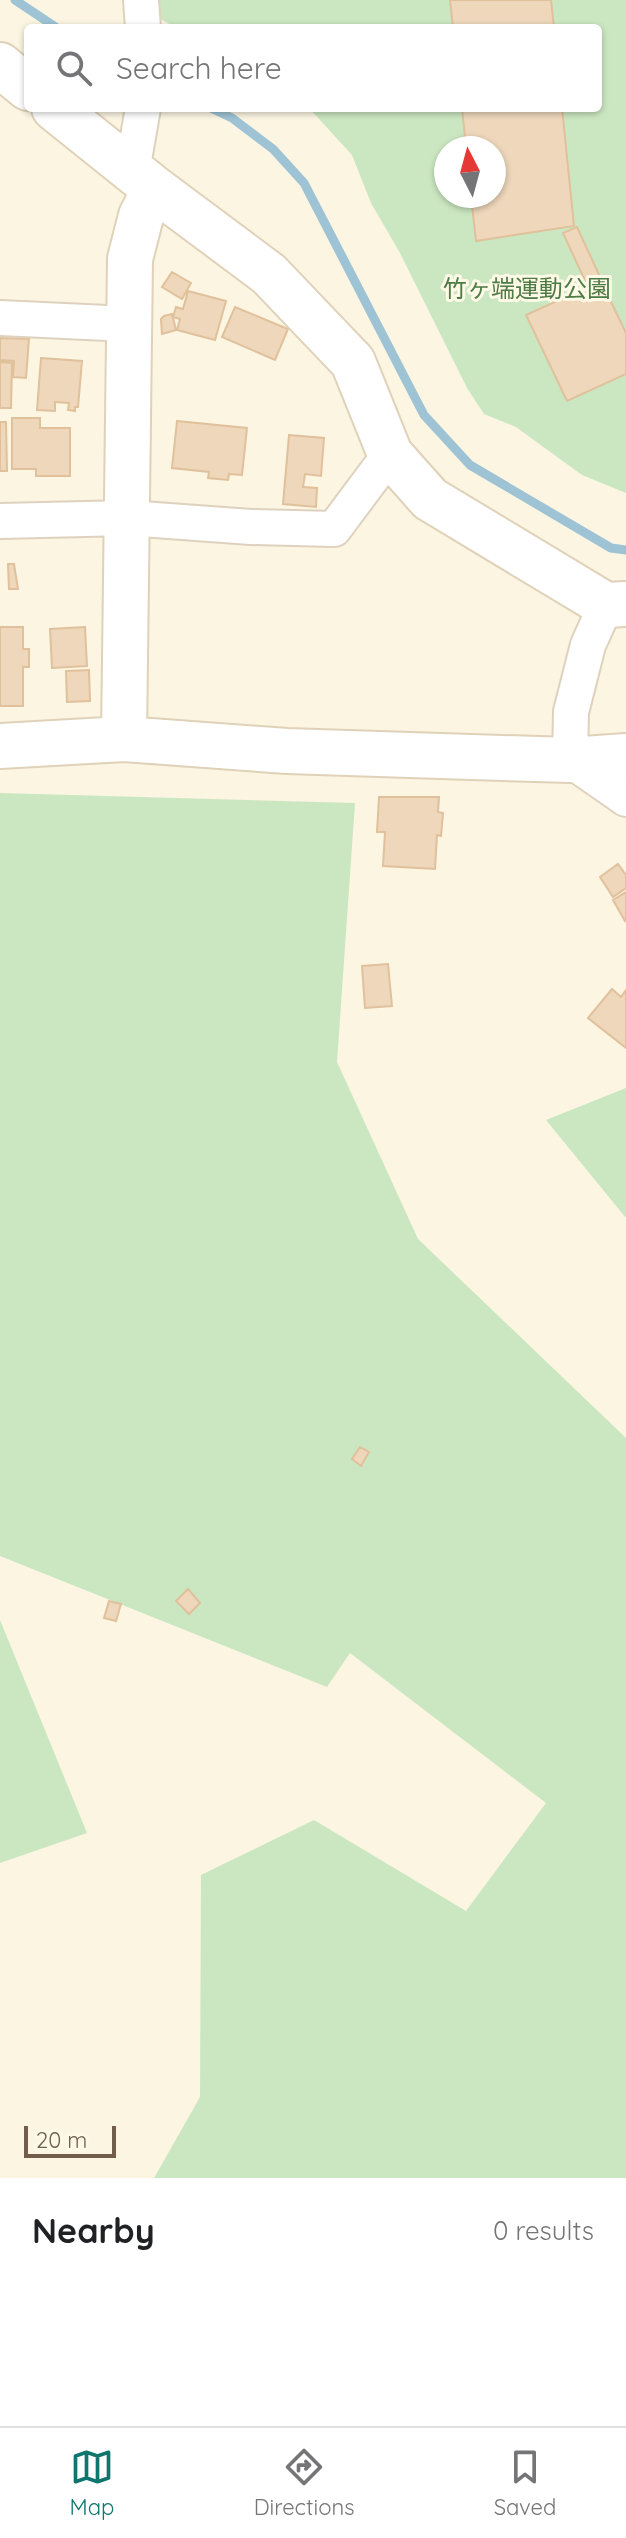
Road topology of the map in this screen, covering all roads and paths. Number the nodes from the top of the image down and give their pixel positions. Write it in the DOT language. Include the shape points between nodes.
graph roads {
  1 [pos="141,0"];
  2 [pos="143,24"];
  3 [pos="0,65"];
  4 [pos="24,85"];
  5 [pos="59,112"];
  6 [pos="143,112"];
  7 [pos="143,180"];
  8 [pos="0,318"];
  9 [pos="129,324"];
  10 [pos="390,454"];
  11 [pos="128,518"];
  12 [pos="0,521"];
  13 [pos="616,604"];
  14 [pos="124,739"];
  15 [pos="0,746"];
  16 [pos="626,756"];
  17 [pos="570,760"];
  18 [pos="626,799"];
  1 -- 2 [label="street"];
  3 -- 4 [label="street"];
  5 -- 7 [label="street"];
  6 -- 7 [label="street"];
  7 -- 9 [label="street" via="130,259"];
  7 -- 10 [label="street" via="269,274 353,362"];
  8 -- 9 [label="street"];
  9 -- 11 [label="street"];
  10 -- 11 [label="street" via="334,529"];
  10 -- 13 [label="street" via="430,499"];
  11 -- 12 [label="street"];
  11 -- 14 [label="street"];
  13 -- 17 [label="street" via="588,645 571,712"];
  14 -- 15 [label="street"];
  14 -- 17 [label="street" via="287,751"];
  16 -- 17 [label="street"];
  17 -- 18 [label="street"];
}
